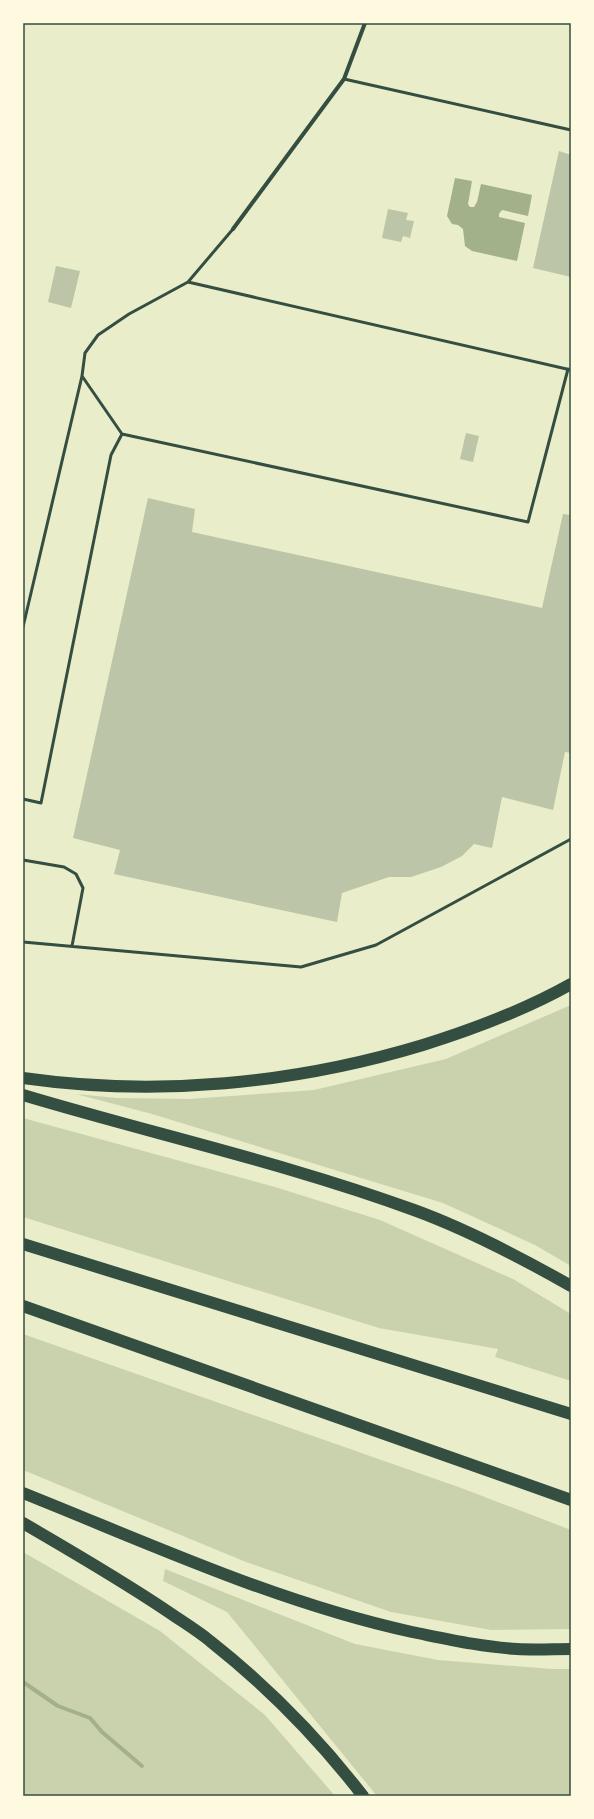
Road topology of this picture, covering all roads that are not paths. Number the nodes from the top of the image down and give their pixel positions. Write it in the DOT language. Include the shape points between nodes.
graph roads {
  1 [pos="364,23"];
  2 [pos="344,79"];
  3 [pos="571,130"];
  4 [pos="233,229"];
  5 [pos="188,282"];
  6 [pos="569,369"];
  7 [pos="82,376"];
  8 [pos="122,434"];
  9 [pos="23,627"];
  10 [pos="23,799"];
  11 [pos="571,839"];
  12 [pos="23,860"];
  13 [pos="23,942"];
  14 [pos="72,946"];
  15 [pos="571,984"];
  16 [pos="23,1078"];
  17 [pos="23,1095"];
  18 [pos="23,1244"];
  19 [pos="571,1286"];
  20 [pos="23,1306"];
  21 [pos="571,1414"];
  22 [pos="23,1493"];
  23 [pos="571,1500"];
  24 [pos="23,1523"];
  25 [pos="571,1649"];
  26 [pos="363,1796"];
  1 -- 2 [label="street"];
  2 -- 3 [label="lane"];
  2 -- 4 [label="street"];
  4 -- 5 [label="lane"];
  5 -- 6 [label="lane"];
  5 -- 7 [label="lane" via="98,334 86,353"];
  6 -- 8 [label="lane" via="528,522"];
  7 -- 8 [label="lane"];
  7 -- 9 [label="lane"];
  8 -- 10 [label="lane" via="111,454 41,803"];
  11 -- 14 [label="lane" via="376,945 301,967"];
  12 -- 14 [label="lane" via="64,868 76,874 83,888"];
  13 -- 14 [label="lane"];
  15 -- 16 [label="highway" via="474,1030 382,1058 296,1075 210,1086 58,1083"];
  17 -- 19 [label="highway" via="326,1181 414,1210 496,1245"];
  18 -- 21 [label="highway"];
  20 -- 23 [label="highway"];
  22 -- 25 [label="highway" via="244,1582 324,1609 388,1627 454,1641 516,1649"];
  24 -- 26 [label="highway" via="88,1560 209,1640 282,1704 344,1771"];
}
